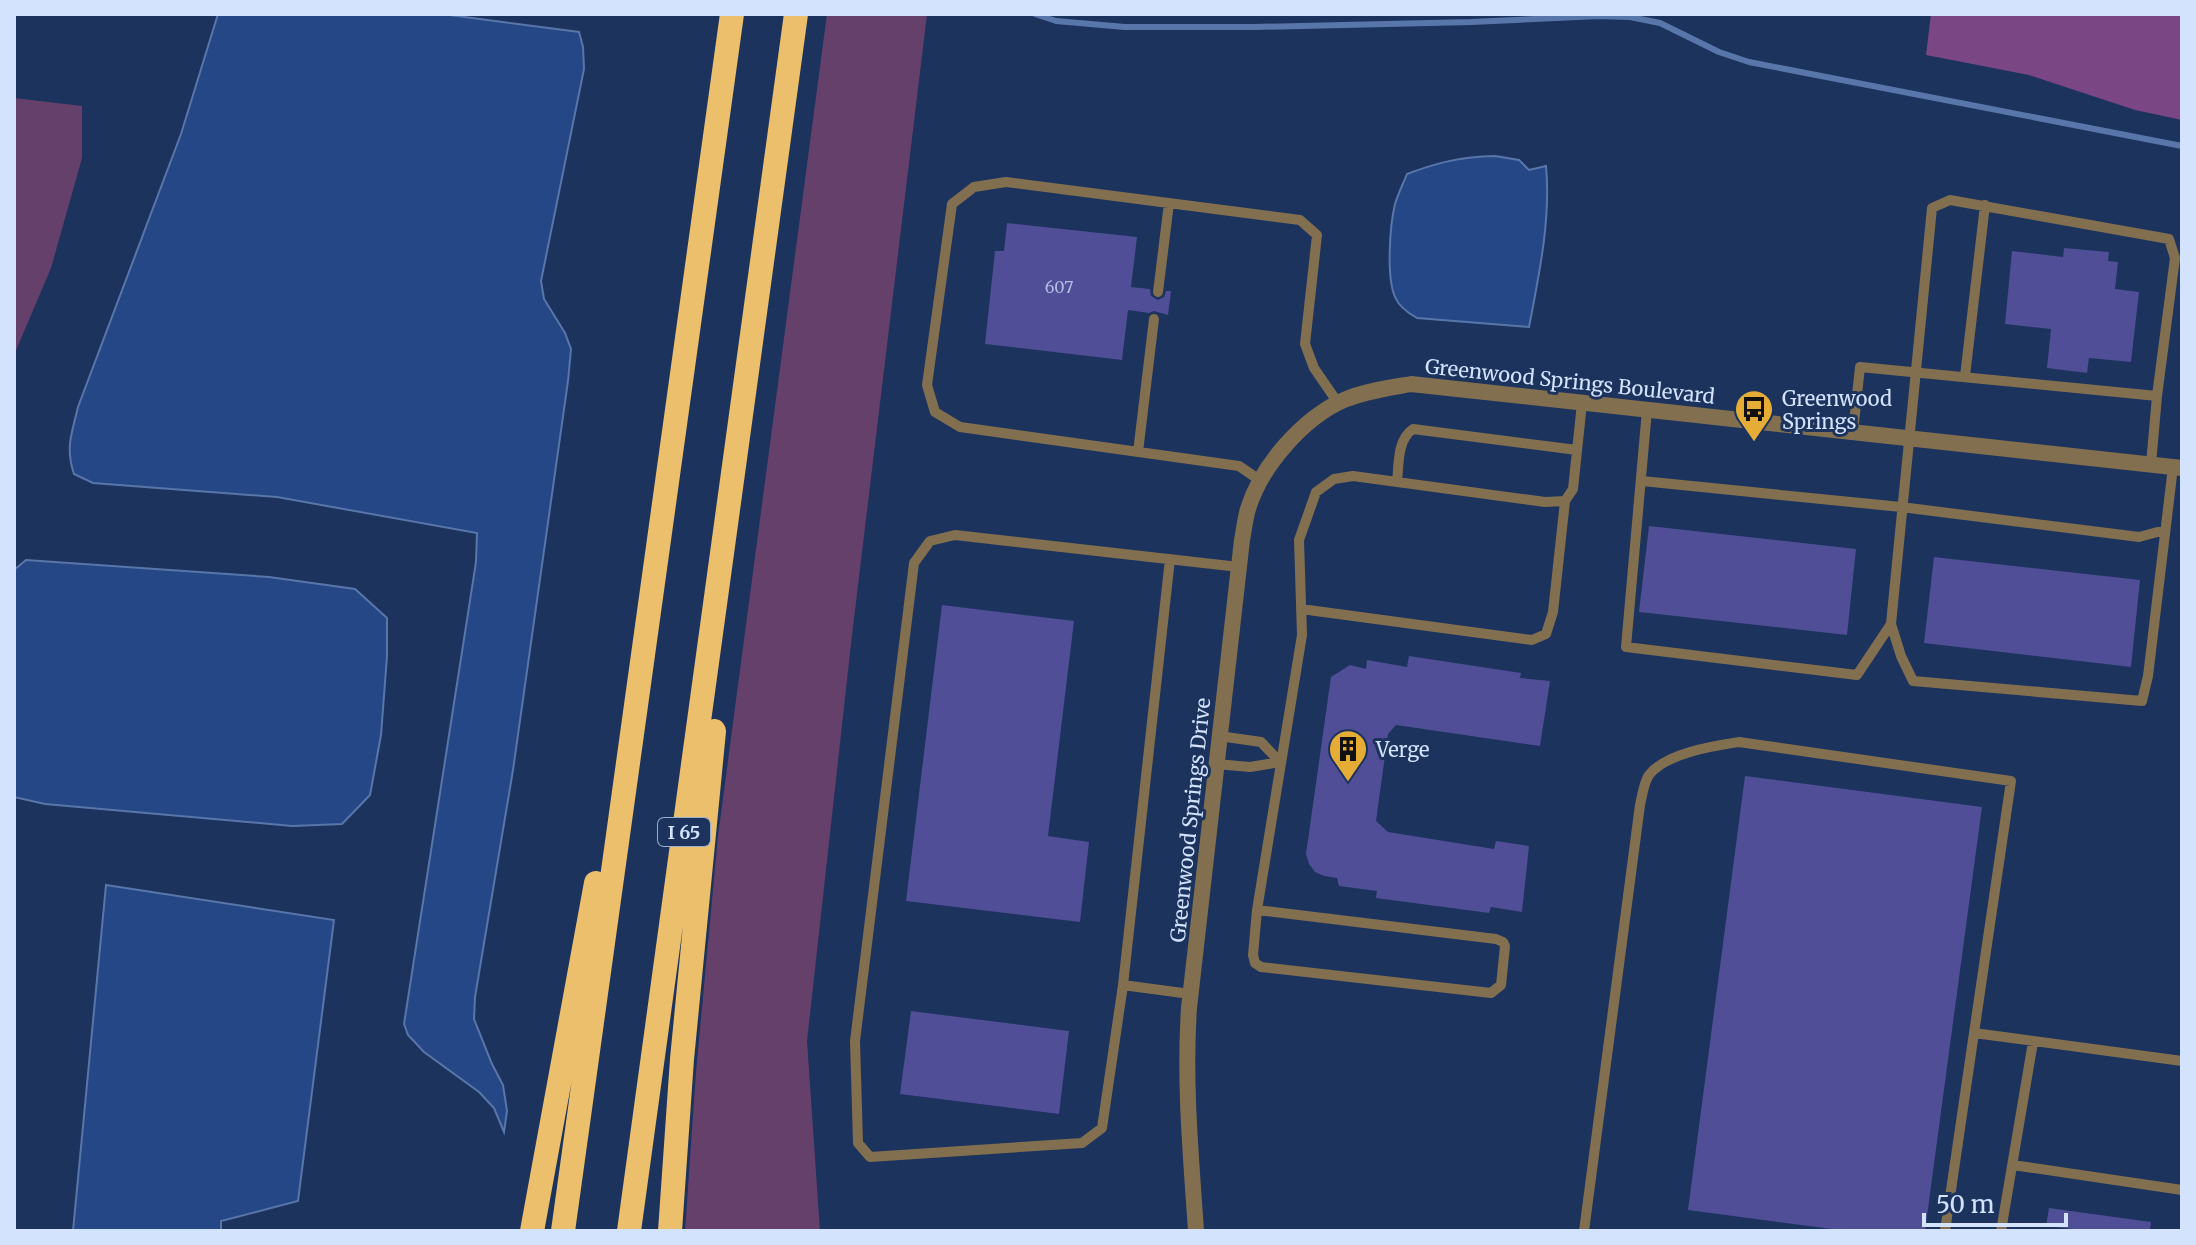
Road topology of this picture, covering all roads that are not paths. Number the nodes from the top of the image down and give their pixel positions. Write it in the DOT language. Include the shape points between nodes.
graph roads {
  1 [pos="732,14"];
  2 [pos="796,14"];
  3 [pos="1169,203"];
  4 [pos="1985,205"];
  5 [pos="1158,292"];
  6 [pos="1154,319"];
  7 [pos="1914,372"];
  8 [pos="1965,376"];
  9 [pos="2157,396"];
  10 [pos="1338,403"];
  11 [pos="1582,403"];
  12 [pos="1647,410"];
  13 [pos="1298,430"];
  14 [pos="1853,432"];
  15 [pos="739,433"];
  16 [pos="1909,438"];
  17 [pos="1577,450"];
  18 [pos="1138,452"];
  19 [pos="2151,464"];
  20 [pos="2177,467"];
  21 [pos="1261,481"];
  22 [pos="1642,481"];
  23 [pos="1397,482"];
  24 [pos="1565,501"];
  25 [pos="1901,507"];
  26 [pos="2165,530"];
  27 [pos="1170,559"];
  28 [pos="656,566"];
  29 [pos="1239,567"];
  30 [pos="1301,609"];
  31 [pos="1891,624"];
  32 [pos="1219,736"];
  33 [pos="1280,762"];
  34 [pos="1216,764"];
  35 [pos="1257,910"];
  36 [pos="1123,985"];
  37 [pos="1190,994"];
  38 [pos="1974,1033"];
  39 [pos="2033,1042"];
  40 [pos="2182,1061"];
  41 [pos="2013,1165"];
  42 [pos="2182,1190"];
  43 [pos="532,1231"];
  44 [pos="563,1231"];
  45 [pos="629,1231"];
  46 [pos="670,1231"];
  47 [pos="1196,1231"];
  48 [pos="1584,1231"];
  49 [pos="1945,1231"];
  50 [pos="2001,1231"];
  1 -- 28 [label="highway"];
  2 -- 15 [label="highway, I 65"];
  3 -- 5 [label="lane"];
  3 -- 10 [label="lane" via="1300,220 1317,235 1305,344"];
  3 -- 18 [label="lane" via="1006,182 974,187 952,204 927,385 935,412 960,427"];
  4 -- 7 [label="lane" via="1950,200 1932,208"];
  4 -- 8 [label="lane"];
  4 -- 9 [label="lane" via="2169,239 2175,258"];
  6 -- 18 [label="lane"];
  7 -- 8 [label="lane"];
  7 -- 14 [label="lane" via="1860,367"];
  7 -- 16 [label="lane"];
  8 -- 9 [label="lane"];
  9 -- 19 [label="lane"];
  10 -- 11 [label="street, Greenwood Springs Boulevard" via="1411,384"];
  10 -- 13 [label="street, Greenwood Springs Boulevard"];
  11 -- 12 [label="street, Greenwood Springs Boulevard"];
  11 -- 17 [label="lane"];
  12 -- 14 [label="street, Greenwood Springs Boulevard"];
  12 -- 22 [label="lane"];
  13 -- 21 [label="street, Greenwood Springs Drive"];
  14 -- 16 [label="street, Greenwood Springs Boulevard"];
  15 -- 45 [label="highway, I 65"];
  15 -- 46 [label="highway"];
  16 -- 19 [label="street, Greenwood Springs Boulevard"];
  16 -- 25 [label="lane"];
  17 -- 23 [label="lane" via="1413,429 1401,443"];
  17 -- 24 [label="lane" via="1573,489"];
  18 -- 21 [label="lane" via="1239,466"];
  19 -- 20 [label="street, Greenwood Springs Boulevard"];
  20 -- 26 [label="lane"];
  21 -- 29 [label="street, Greenwood Springs Drive" via="1249,508"];
  22 -- 25 [label="lane"];
  22 -- 31 [label="lane" via="1626,647 1857,675"];
  23 -- 24 [label="lane"];
  23 -- 30 [label="lane" via="1353,476 1334,479 1316,492 1299,540"];
  24 -- 30 [label="lane" via="1553,612 1546,634 1532,640"];
  25 -- 26 [label="lane" via="2139,537"];
  25 -- 31 [label="lane"];
  26 -- 31 [label="lane" via="2142,701 1913,681"];
  27 -- 29 [label="lane"];
  27 -- 36 [label="lane"];
  27 -- 36 [label="lane" via="955,535 930,541 914,563 855,1041 858,1143 870,1157 1082,1143 1102,1128"];
  28 -- 43 [label="highway"];
  28 -- 44 [label="highway"];
  29 -- 32 [label="street, Greenwood Springs Drive"];
  30 -- 33 [label="lane" via="1302,635"];
  32 -- 33 [label="lane" via="1261,742"];
  32 -- 34 [label="street, Greenwood Springs Drive"];
  33 -- 34 [label="lane" via="1250,767"];
  33 -- 35 [label="lane"];
  34 -- 37 [label="street, Greenwood Springs Drive"];
  35 -- 35 [label="lane" via="1253,955 1261,967 1491,993 1501,985 1505,946 1496,939"];
  36 -- 37 [label="lane"];
  37 -- 47 [label="street, Greenwood Springs Drive" via="1187,1108"];
  38 -- 39 [label="lane"];
  38 -- 48 [label="lane" via="2011,781 1739,742 1699,748 1661,765 1648,776 1640,805"];
  38 -- 49 [label="lane"];
  39 -- 40 [label="lane"];
  39 -- 41 [label="lane"];
  41 -- 42 [label="lane"];
  41 -- 50 [label="lane"];
}
